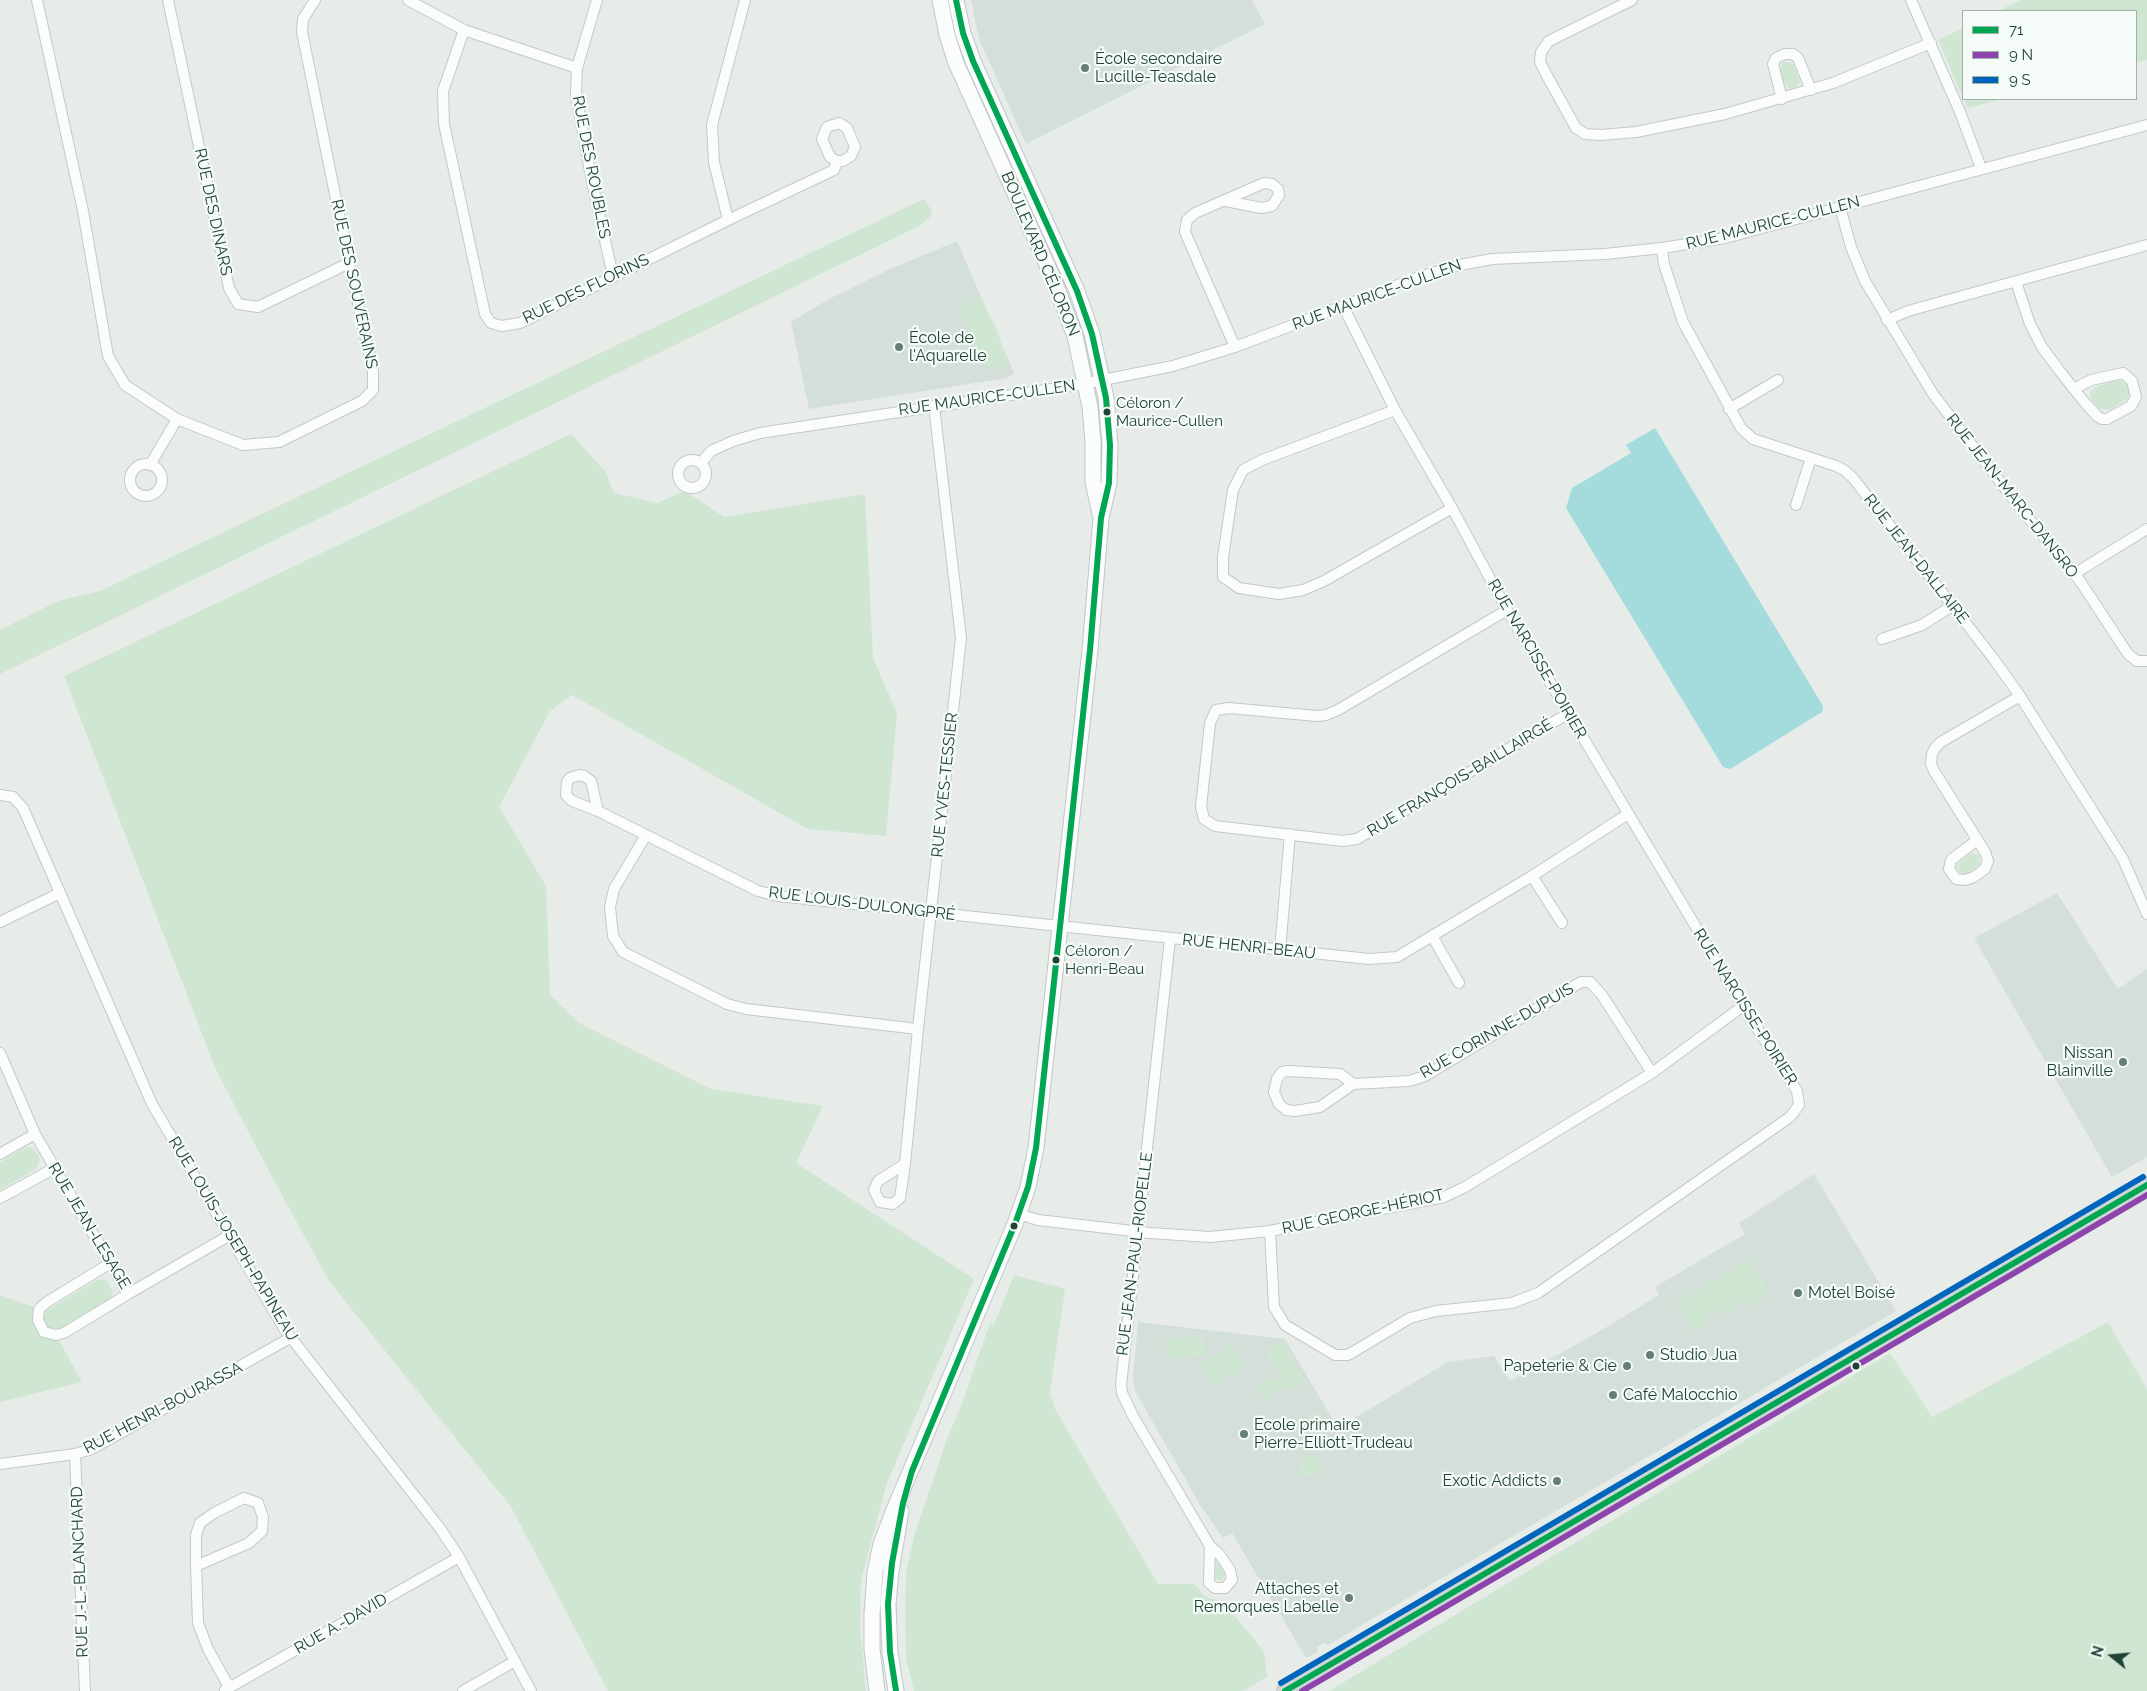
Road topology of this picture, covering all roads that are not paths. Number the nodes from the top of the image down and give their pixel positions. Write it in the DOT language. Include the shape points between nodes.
graph roads {
  1 [pos="37,0"];
  2 [pos="168,0"];
  3 [pos="315,0"];
  4 [pos="408,0"];
  5 [pos="597,0"];
  6 [pos="745,0"];
  7 [pos="940,0"];
  8 [pos="956,0"];
  9 [pos="1632,0"];
  10 [pos="1911,0"];
  11 [pos="464,30"];
  12 [pos="1931,43"];
  13 [pos="577,68"];
  14 [pos="1811,90"];
  15 [pos="1782,99"];
  16 [pos="2147,125"];
  17 [pos="838,161"];
  18 [pos="1981,168"];
  19 [pos="1226,201"];
  20 [pos="1840,207"];
  21 [pos="728,220"];
  22 [pos="2147,245"];
  23 [pos="1662,248"];
  24 [pos="349,263"];
  25 [pos="613,276"];
  26 [pos="2016,282"];
  27 [pos="1343,306"];
  28 [pos="1887,320"];
  29 [pos="1235,347"];
  30 [pos="1104,380"];
  31 [pos="1778,380"];
  32 [pos="1087,383"];
  33 [pos="2074,389"];
  34 [pos="934,406"];
  35 [pos="1729,409"];
  36 [pos="1395,410"];
  37 [pos="177,419"];
  38 [pos="1811,458"];
  39 [pos="701,462"];
  40 [pos="150,465"];
  41 [pos="1796,505"];
  42 [pos="1452,508"];
  43 [pos="1101,518"];
  44 [pos="2147,529"];
  45 [pos="2074,574"];
  46 [pos="1952,606"];
  47 [pos="1507,610"];
  48 [pos="1882,639"];
  49 [pos="2147,661"];
  50 [pos="2020,696"];
  51 [pos="1569,713"];
  52 [pos="0,795"];
  53 [pos="598,811"];
  54 [pos="1628,814"];
  55 [pos="1290,834"];
  56 [pos="646,836"];
  57 [pos="1977,840"];
  58 [pos="1532,876"];
  59 [pos="60,893"];
  60 [pos="932,912"];
  61 [pos="2147,914"];
  62 [pos="0,922"];
  63 [pos="1562,923"];
  64 [pos="1061,927"];
  65 [pos="1432,936"];
  66 [pos="1170,939"];
  67 [pos="1280,950"];
  68 [pos="1459,983"];
  69 [pos="1743,1006"];
  70 [pos="918,1029"];
  71 [pos="0,1053"];
  72 [pos="1652,1073"];
  73 [pos="1353,1084"];
  74 [pos="35,1134"];
  75 [pos="0,1154"];
  76 [pos="905,1164"];
  77 [pos="53,1168"];
  78 [pos="2147,1185"];
  79 [pos="0,1198"];
  80 [pos="1019,1214"];
  81 [pos="1270,1231"];
  82 [pos="1138,1232"];
  83 [pos="230,1235"];
  84 [pos="109,1264"];
  85 [pos="128,1294"];
  86 [pos="290,1338"];
  87 [pos="75,1454"];
  88 [pos="0,1464"];
  89 [pos="912,1471"];
  90 [pos="1210,1546"];
  91 [pos="459,1557"];
  92 [pos="196,1566"];
  93 [pos="515,1661"];
  94 [pos="226,1689"];
  95 [pos="85,1691"];
  96 [pos="463,1691"];
  97 [pos="531,1691"];
  98 [pos="878,1691"];
  99 [pos="896,1691"];
  100 [pos="1285,1691"];
  1 -- 37 [label="street, RUE DES SOUVERAINS" via="83,211 108,356 125,385"];
  2 -- 24 [label="street, RUE DES DINARS" via="229,288 238,304 258,307"];
  3 -- 24 [label="street, RUE DES SOUVERAINS" via="303,19 302,32"];
  4 -- 11 [label="street"];
  5 -- 13 [label="street, RUE DES ROUBLES"];
  6 -- 21 [label="street" via="712,125 714,162"];
  7 -- 32 [label="street, BOULEVARD CÉLORON" via="956,63 1058,290 1075,336"];
  8 -- 30 [label="street, BOULEVARD CÉLORON" via="973,61 1084,308"];
  9 -- 15 [label="street" via="1549,41 1542,50 1541,66 1580,131 1601,135 1669,127"];
  10 -- 12 [label="street"];
  11 -- 13 [label="street"];
  11 -- 25 [label="street, RUE DES FLORINS" via="444,91 444,124 485,314 491,323 502,326 520,322"];
  12 -- 14 [label="street"];
  12 -- 18 [label="street"];
  13 -- 25 [label="street, RUE DES ROUBLES" via="576,95"];
  14 -- 15 [label="street"];
  14 -- 15 [label="street" via="1798,58 1785,54 1776,58 1773,64"];
  16 -- 18 [label="street, RUE MAURICE-CULLEN"];
  17 -- 21 [label="street, RUE DES FLORINS" via="834,170"];
  18 -- 20 [label="street, RUE MAURICE-CULLEN"];
  19 -- 29 [label="street" via="1195,213 1187,220 1185,232"];
  20 -- 23 [label="street, RUE MAURICE-CULLEN" via="1724,238"];
  20 -- 28 [label="street, RUE JEAN-MARC-DANSRO" via="1858,265"];
  21 -- 25 [label="street, RUE DES FLORINS"];
  22 -- 26 [label="street"];
  23 -- 27 [label="street, RUE MAURICE-CULLEN" via="1475,261"];
  23 -- 35 [label="street, RUE JEAN-DALLAIRE" via="1683,322"];
  24 -- 37 [label="street, RUE DES SOUVERAINS" via="373,372 373,390 362,401 279,442 243,445"];
  26 -- 28 [label="street" via="1908,311"];
  26 -- 33 [label="street" via="2038,340"];
  27 -- 29 [label="street, RUE MAURICE-CULLEN"];
  27 -- 36 [label="street, RUE NARCISSE-POIRIER"];
  28 -- 45 [label="street, RUE JEAN-MARC-DANSRO" via="1939,404"];
  29 -- 30 [label="street, RUE MAURICE-CULLEN" via="1173,366"];
  30 -- 32 [label="street, RUE MAURICE-CULLEN"];
  30 -- 43 [label="street, BOULEVARD CÉLORON" via="1110,457 1109,483"];
  31 -- 35 [label="street"];
  32 -- 34 [label="street, RUE MAURICE-CULLEN"];
  32 -- 43 [label="street, BOULEVARD CÉLORON" via="1093,429 1093,482"];
  33 -- 33 [label="street" via="2091,380 2123,373 2132,380 2136,397 2131,406 2102,419"];
  34 -- 39 [label="street, RUE MAURICE-CULLEN" via="760,433 711,451"];
  34 -- 60 [label="street, RUE YVES-TESSIER" via="961,638"];
  35 -- 38 [label="street, RUE JEAN-DALLAIRE" via="1749,436"];
  36 -- 42 [label="street, RUE NARCISSE-POIRIER"];
  36 -- 42 [label="street" via="1243,470 1233,490 1223,557 1224,577 1238,588 1279,594 1303,590"];
  37 -- 40 [label="street"];
  38 -- 41 [label="street"];
  38 -- 46 [label="street, RUE JEAN-DALLAIRE" via="1849,474"];
  42 -- 47 [label="street, RUE NARCISSE-POIRIER"];
  43 -- 64 [label="street, BOULEVARD CÉLORON"];
  44 -- 45 [label="street"];
  45 -- 49 [label="street, RUE JEAN-MARC-DANSRO" via="2128,654 2137,661"];
  46 -- 48 [label="street" via="1922,625"];
  46 -- 50 [label="street, RUE JEAN-DALLAIRE"];
  47 -- 51 [label="street, RUE NARCISSE-POIRIER"];
  47 -- 55 [label="street, RUE FRANÇOIS-BAILLAIRGÉ" via="1326,715 1229,708 1216,710 1210,723 1201,807 1204,819 1215,826"];
  50 -- 57 [label="street" via="1940,742 1932,754 1934,771"];
  50 -- 61 [label="street, RUE JEAN-DALLAIRE" via="2123,859"];
  51 -- 54 [label="street, RUE NARCISSE-POIRIER"];
  51 -- 55 [label="street, RUE FRANÇOIS-BAILLAIRGÉ" via="1357,839"];
  52 -- 59 [label="street, RUE LOUIS-JOSEPH-PAPINEAU" via="13,797 23,808"];
  53 -- 56 [label="street, RUE LOUIS-DULONGPRÉ"];
  54 -- 58 [label="street, RUE HENRI-BEAU"];
  54 -- 69 [label="street, RUE NARCISSE-POIRIER"];
  55 -- 67 [label="street"];
  56 -- 60 [label="street, RUE LOUIS-DULONGPRÉ" via="764,893"];
  56 -- 70 [label="street" via="614,889 610,907 613,936 623,952 727,1004 746,1009"];
  58 -- 63 [label="street"];
  58 -- 65 [label="street, RUE HENRI-BEAU"];
  59 -- 62 [label="street"];
  59 -- 83 [label="street, RUE LOUIS-JOSEPH-PAPINEAU" via="152,1104"];
  60 -- 64 [label="street, RUE LOUIS-DULONGPRÉ"];
  60 -- 70 [label="street, RUE YVES-TESSIER"];
  64 -- 66 [label="street, RUE HENRI-BEAU"];
  64 -- 80 [label="street, BOULEVARD CÉLORON" via="1038,1137"];
  65 -- 67 [label="street, RUE HENRI-BEAU" via="1397,957 1369,959"];
  65 -- 68 [label="street"];
  66 -- 67 [label="street, RUE HENRI-BEAU"];
  66 -- 82 [label="street, RUE JEAN-PAUL-RIOPELLE"];
  69 -- 72 [label="street, RUE GEORGE-HÉRIOT"];
  69 -- 81 [label="street, RUE NARCISSE-POIRIER" via="1797,1091 1799,1105 1790,1117 1538,1293 1512,1303 1436,1311 1410,1318 1348,1355 1335,1354 1286,1325 1274,1307"];
  70 -- 76 [label="street, RUE YVES-TESSIER"];
  71 -- 74 [label="street, RUE JEAN-LESAGE"];
  72 -- 73 [label="street, RUE CORINNE-DUPUIS" via="1602,995 1590,982 1581,982 1425,1076 1410,1082"];
  72 -- 81 [label="street, RUE GEORGE-HÉRIOT" via="1444,1197"];
  73 -- 73 [label="street, RUE CORINNE-DUPUIS" via="1340,1074 1288,1071 1282,1072 1277,1079 1274,1092 1286,1110 1307,1110 1320,1108"];
  74 -- 75 [label="street"];
  74 -- 77 [label="street, RUE JEAN-LESAGE"];
  77 -- 79 [label="street"];
  77 -- 84 [label="street, RUE JEAN-LESAGE"];
  78 -- 100 [label="main road"];
  80 -- 82 [label="street, RUE GEORGE-HÉRIOT" via="1038,1220"];
  80 -- 89 [label="street, BOULEVARD CÉLORON"];
  81 -- 82 [label="street, RUE GEORGE-HÉRIOT" via="1210,1237"];
  82 -- 90 [label="street, RUE JEAN-PAUL-RIOPELLE" via="1121,1390"];
  83 -- 85 [label="street, RUE JEAN-LESAGE"];
  83 -- 86 [label="street, RUE LOUIS-JOSEPH-PAPINEAU"];
  84 -- 85 [label="street, RUE JEAN-LESAGE"];
  84 -- 85 [label="street" via="39,1309 38,1320 44,1332 64,1333"];
  86 -- 87 [label="street, RUE HENRI-BOURASSA" via="109,1440"];
  86 -- 91 [label="street, RUE LOUIS-JOSEPH-PAPINEAU"];
  87 -- 88 [label="street, RUE HENRI-BOURASSA"];
  87 -- 95 [label="street, RUE J.-L.-BLANCHARD"];
  89 -- 98 [label="street, BOULEVARD CÉLORON" via="887,1526 876,1572 872,1638"];
  89 -- 99 [label="street, BOULEVARD CÉLORON" via="899,1521 890,1583 888,1634"];
  91 -- 93 [label="street, RUE LOUIS-JOSEPH-PAPINEAU"];
  91 -- 94 [label="street, RUE A.-DAVID"];
  92 -- 92 [label="street" via="249,1543 262,1531 263,1518 258,1503 244,1498 200,1523 196,1536"];
  92 -- 94 [label="street" via="198,1624"];
  93 -- 96 [label="street"];
  93 -- 97 [label="street, RUE LOUIS-JOSEPH-PAPINEAU"];
}
